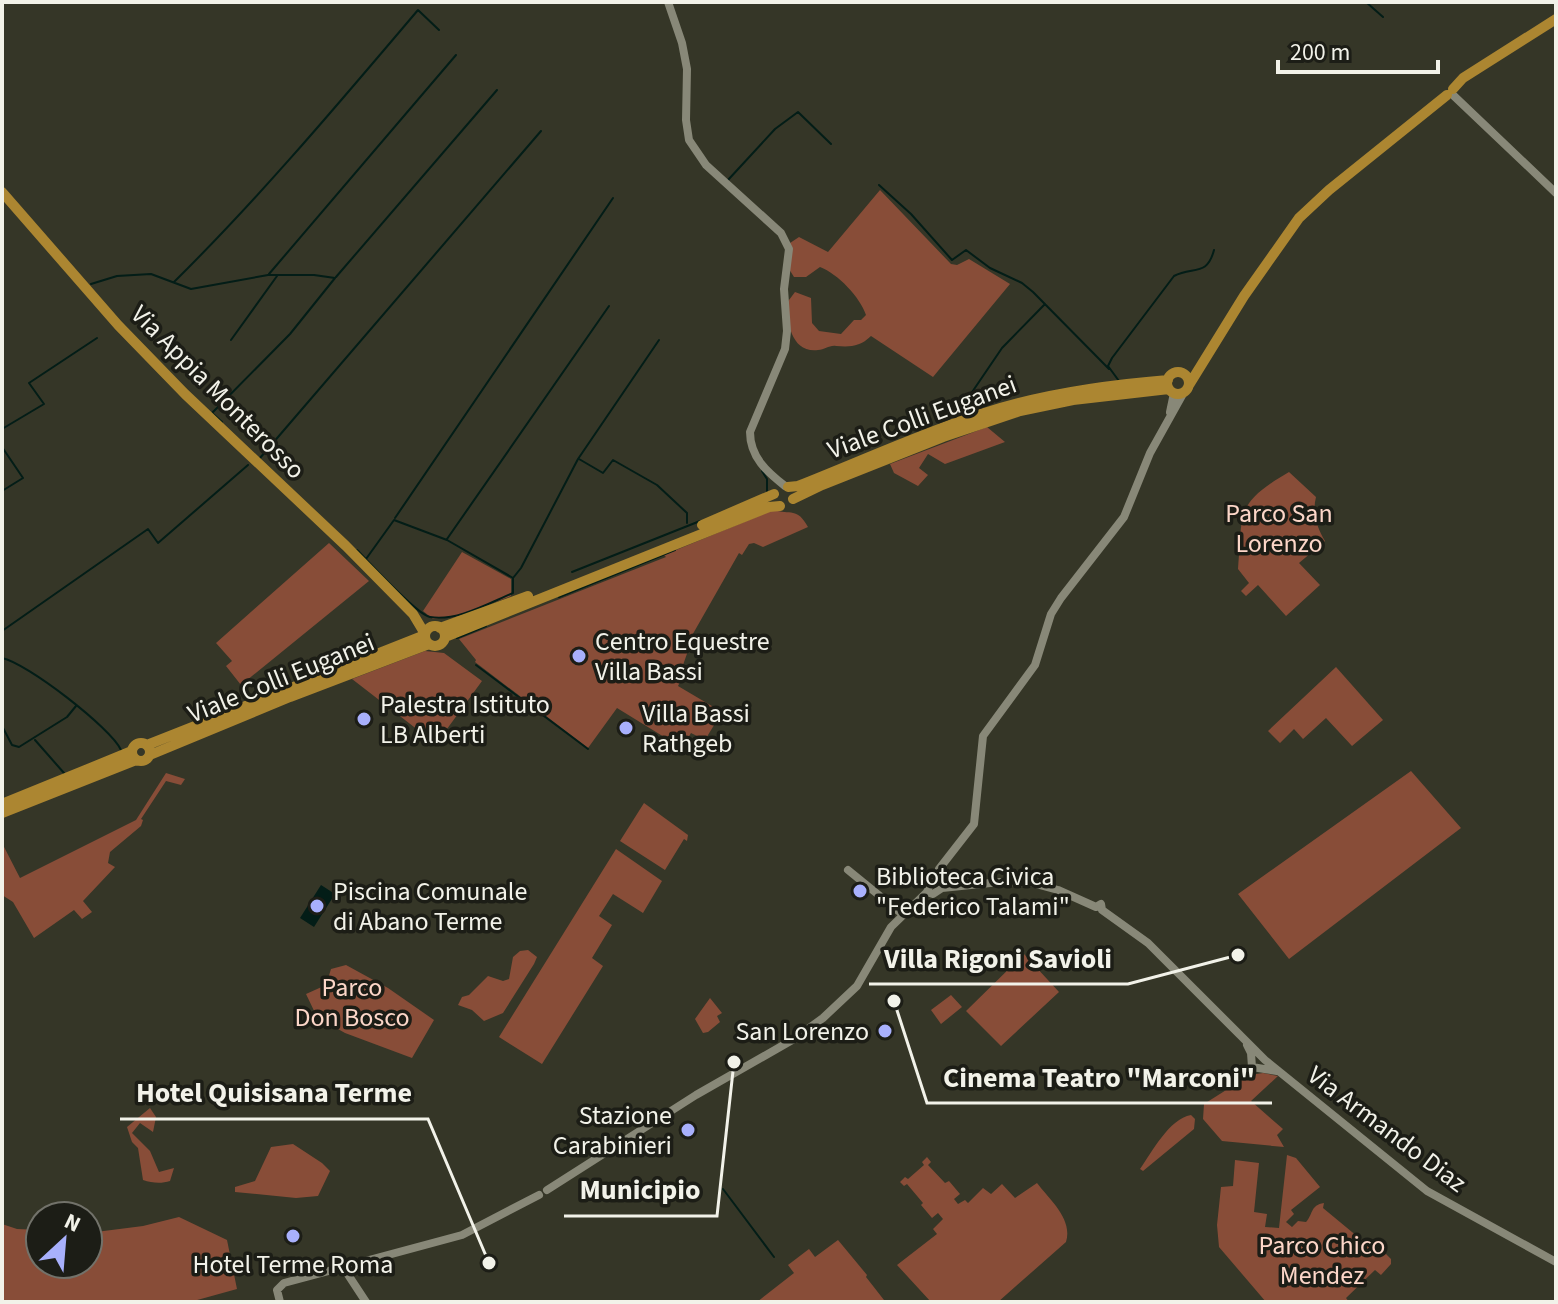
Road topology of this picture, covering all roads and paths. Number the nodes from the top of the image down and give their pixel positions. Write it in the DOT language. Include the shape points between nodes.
graph roads {
  1 [pos="668,2"];
  2 [pos="1556,19"];
  3 [pos="1451,94"];
  4 [pos="2,192"];
  5 [pos="1556,193"];
  6 [pos="1212,344"];
  7 [pos="1183,373"];
  8 [pos="1177,388"];
  9 [pos="770,474"];
  10 [pos="786,487"];
  11 [pos="774,494"];
  12 [pos="793,499"];
  13 [pos="780,506"];
  14 [pos="433,634"];
  15 [pos="148,750"];
  16 [pos="134,756"];
  17 [pos="2,804"];
  18 [pos="2,813"];
  19 [pos="848,870"];
  20 [pos="939,884"];
  21 [pos="902,914"];
  22 [pos="1556,1262"];
  23 [pos="343,1267"];
  24 [pos="280,1302"];
  25 [pos="366,1302"];
  1 -- 9 [label="street" via="687,69 689,140 706,165 781,233 789,249 785,349 750,432 757,459"];
  2 -- 3 [label="main road" via="1463,78"];
  3 -- 5 [label="street"];
  3 -- 6 [label="main road" via="1299,218"];
  4 -- 14 [label="main road, Via Appia Monterosso" via="118,325"];
  6 -- 7 [label="main road"];
  6 -- 8 [label="main road"];
  7 -- 8 [label="main road" via="1188,378"];
  7 -- 8 [label="main road" via="1174,373"];
  8 -- 10 [label="main road, Viale Colli Euganei" via="1073,392 1020,403"];
  8 -- 12 [label="main road, Viale Colli Euganei" via="1020,411"];
  8 -- 20 [label="street" via="1124,517 1061,598 1035,665 983,736 974,824 939,869"];
  9 -- 10 [label="street"];
  9 -- 11 [label="street"];
  10 -- 11 [label="main road, Viale Colli Euganei"];
  10 -- 12 [label="main road"];
  11 -- 13 [label="main road"];
  11 -- 14 [label="main road, Viale Colli Euganei"];
  12 -- 13 [label="main road, Viale Colli Euganei"];
  13 -- 14 [label="main road, Viale Colli Euganei"];
  14 -- 15 [label="main road, Viale Colli Euganei"];
  15 -- 16 [label="main road, Viale Colli Euganei" via="145,761"];
  15 -- 16 [label="main road, Viale Colli Euganei" via="138,743"];
  16 -- 17 [label="main road, Viale Colli Euganei"];
  16 -- 18 [label="main road, Viale Colli Euganei"];
  19 -- 21 [label="street"];
  20 -- 21 [label="street, Via Armando Diaz"];
  20 -- 22 [label="street, Via Armando Diaz" via="1032,883 1099,908 1148,943 1260,1060 1427,1191"];
  21 -- 23 [label="street" via="857,986 794,1039 543,1192 462,1235"];
  23 -- 24 [label="street" via="279,1287"];
  23 -- 25 [label="street"];
}
